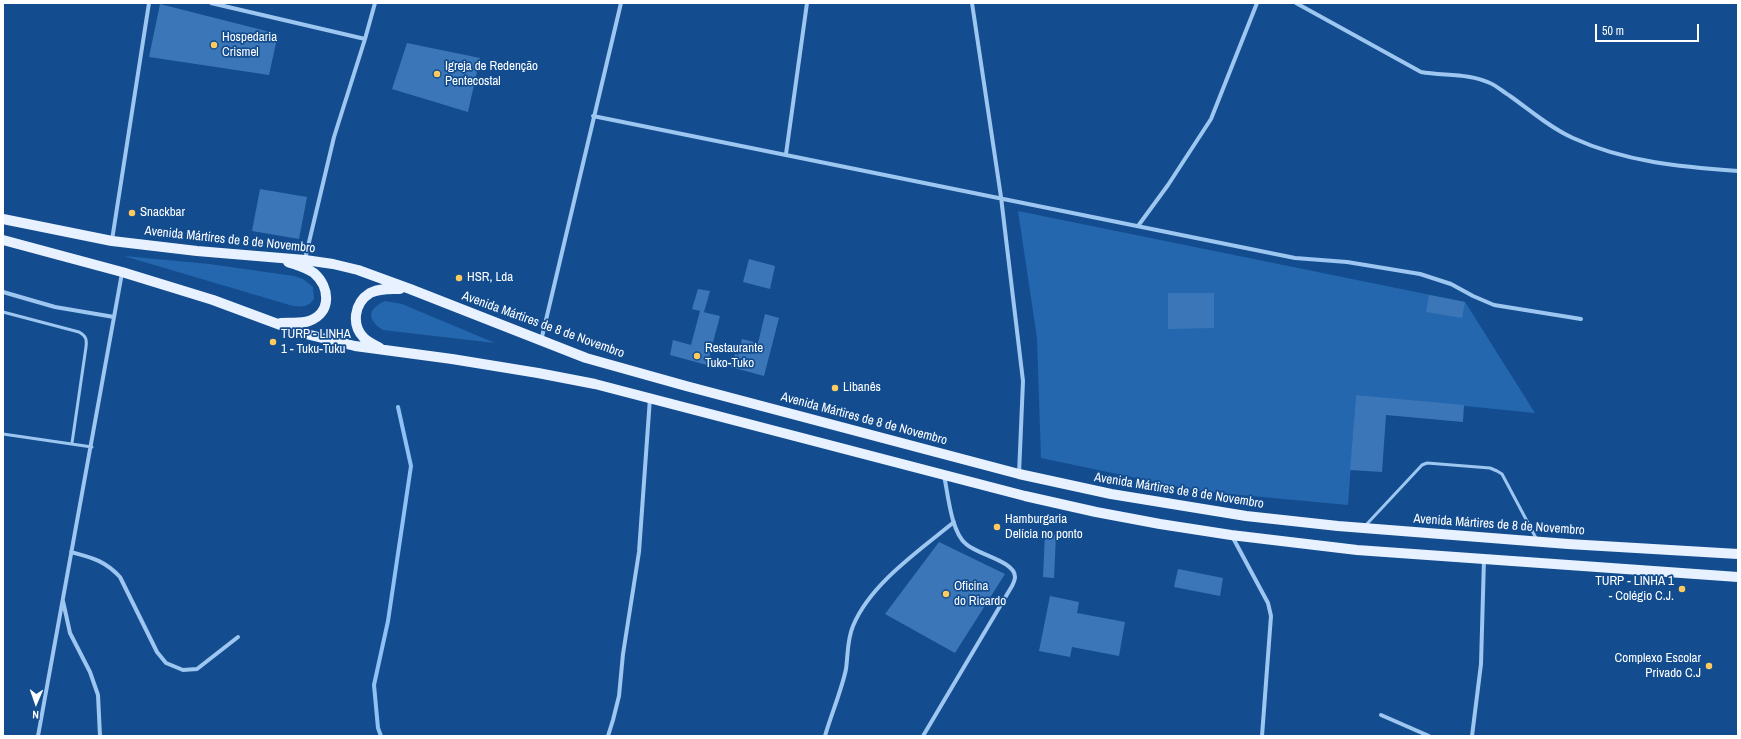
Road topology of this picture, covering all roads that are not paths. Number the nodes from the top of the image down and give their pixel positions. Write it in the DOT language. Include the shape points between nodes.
graph roads {
  1 [pos="150,3"];
  2 [pos="211,3"];
  3 [pos="375,3"];
  4 [pos="621,3"];
  5 [pos="807,3"];
  6 [pos="972,3"];
  7 [pos="1257,3"];
  8 [pos="1296,3"];
  9 [pos="365,39"];
  10 [pos="594,116"];
  11 [pos="786,154"];
  12 [pos="1738,171"];
  13 [pos="1001,197"];
  14 [pos="3,219"];
  15 [pos="1138,226"];
  16 [pos="3,240"];
  17 [pos="112,240"];
  18 [pos="280,258"];
  19 [pos="305,260"];
  20 [pos="122,272"];
  21 [pos="410,289"];
  22 [pos="3,292"];
  23 [pos="3,312"];
  24 [pos="114,317"];
  25 [pos="1581,319"];
  26 [pos="275,323"];
  27 [pos="541,341"];
  28 [pos="385,351"];
  29 [pos="650,398"];
  30 [pos="3,434"];
  31 [pos="72,443"];
  32 [pos="92,446"];
  33 [pos="1019,474"];
  34 [pos="944,475"];
  35 [pos="954,522"];
  36 [pos="1364,528"];
  37 [pos="1231,536"];
  38 [pos="1538,541"];
  39 [pos="71,552"];
  40 [pos="1738,554"];
  41 [pos="1484,558"];
  42 [pos="1738,576"];
  43 [pos="62,599"];
  44 [pos="238,638"];
  45 [pos="1381,715"];
  46 [pos="38,736"];
  47 [pos="100,736"];
  48 [pos="608,736"];
  49 [pos="825,736"];
  50 [pos="923,736"];
  51 [pos="1262,736"];
  52 [pos="1429,736"];
  53 [pos="1472,736"];
  1 -- 17 [label="street"];
  2 -- 9 [label="street"];
  3 -- 9 [label="street"];
  4 -- 10 [label="street"];
  5 -- 11 [label="street"];
  6 -- 13 [label="street"];
  7 -- 15 [label="street" via="1211,119"];
  8 -- 12 [label="street" via="1421,72 1477,78 1491,83 1556,129 1590,146 1656,164"];
  9 -- 19 [label="street" via="334,137"];
  10 -- 11 [label="street"];
  10 -- 27 [label="street"];
  11 -- 13 [label="street"];
  13 -- 15 [label="street"];
  13 -- 33 [label="street" via="1023,381"];
  14 -- 17 [label="main road, Avenida Mártires de 8 de Novembro"];
  15 -- 25 [label="street" via="1295,258 1347,262 1420,274 1451,284 1494,305"];
  16 -- 20 [label="main road"];
  17 -- 18 [label="main road, Avenida Mártires de 8 de Novembro"];
  18 -- 19 [label="main road, Avenida Mártires de 8 de Novembro"];
  18 -- 26 [label="main road" via="312,272 325,288 327,298 325,307 319,315 309,321"];
  19 -- 21 [label="main road, Avenida Mártires de 8 de Novembro" via="358,270"];
  20 -- 24 [label="street"];
  20 -- 26 [label="main road" via="213,300"];
  21 -- 27 [label="main road, Avenida Mártires de 8 de Novembro"];
  21 -- 28 [label="main road" via="382,289 362,300 357,309 356,328 364,339"];
  22 -- 24 [label="street" via="55,307"];
  23 -- 31 [label="lane" via="85,335 87,339"];
  24 -- 32 [label="street"];
  26 -- 28 [label="main road" via="334,342"];
  27 -- 33 [label="main road, Avenida Mártires de 8 de Novembro" via="586,358 657,378"];
  28 -- 29 [label="main road" via="538,373"];
  29 -- 34 [label="main road"];
  29 -- 48 [label="street" via="639,552 619,696"];
  30 -- 31 [label="lane"];
  31 -- 32 [label="lane"];
  32 -- 39 [label="street"];
  33 -- 36 [label="main road, Avenida Mártires de 8 de Novembro" via="1111,494 1208,510 1293,522"];
  34 -- 35 [label="street"];
  34 -- 37 [label="main road" via="1096,512"];
  35 -- 49 [label="street" via="884,582 861,610 852,628 846,670"];
  35 -- 50 [label="street" via="959,536 966,544 976,552 1005,563 1012,569 1015,578"];
  36 -- 38 [label="main road, Avenida Mártires de 8 de Novembro"];
  36 -- 38 [label="lane" via="1422,465 1427,463 1474,466 1490,468 1502,474"];
  37 -- 41 [label="main road" via="1357,550"];
  37 -- 51 [label="street" via="1268,603 1271,616"];
  38 -- 40 [label="main road, Avenida Mártires de 8 de Novembro"];
  39 -- 43 [label="street"];
  39 -- 44 [label="street" via="100,561 111,567 120,577 157,652 166,663 183,670 197,669"];
  41 -- 42 [label="main road"];
  41 -- 53 [label="street" via="1481,664"];
  43 -- 46 [label="street"];
  43 -- 47 [label="street" via="70,633 90,672 98,695"];
  45 -- 52 [label="street"];
}
